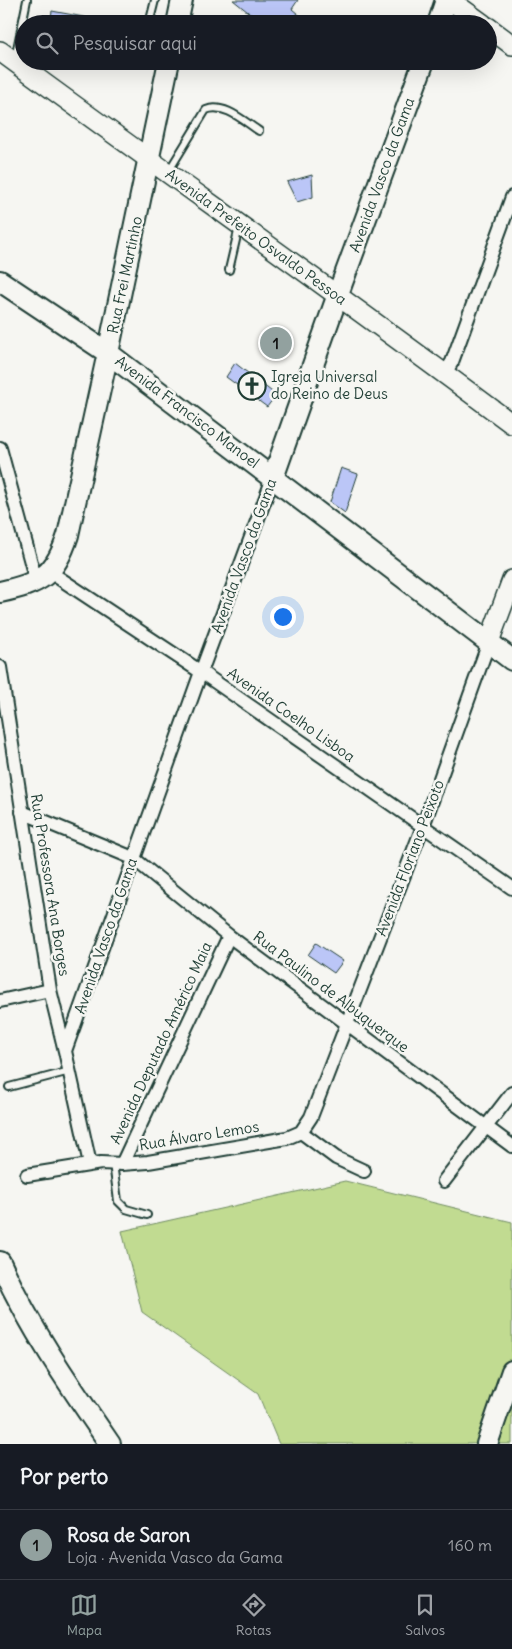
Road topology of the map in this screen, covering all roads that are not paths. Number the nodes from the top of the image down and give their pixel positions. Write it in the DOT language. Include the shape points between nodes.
graph roads {
  1 [pos="27,0"];
  2 [pos="155,0"];
  3 [pos="182,0"];
  4 [pos="448,0"];
  5 [pos="24,15"];
  6 [pos="151,15"];
  7 [pos="179,15"];
  8 [pos="442,15"];
  9 [pos="470,15"];
  10 [pos="497,34"];
  11 [pos="0,37"];
  12 [pos="15,45"];
  13 [pos="512,45"];
  14 [pos="44,70"];
  15 [pos="47,70"];
  16 [pos="167,70"];
  17 [pos="421,70"];
  18 [pos="260,131"];
  19 [pos="150,154"];
  20 [pos="173,164"];
  21 [pos="512,197"];
  22 [pos="239,225"];
  23 [pos="229,270"];
  24 [pos="0,281"];
  25 [pos="340,289"];
  26 [pos="108,353"];
  27 [pos="448,368"];
  28 [pos="512,407"];
  29 [pos="512,424"];
  30 [pos="0,448"];
  31 [pos="273,478"];
  32 [pos="43,577"];
  33 [pos="512,580"];
  34 [pos="0,592"];
  35 [pos="489,642"];
  36 [pos="512,660"];
  37 [pos="0,667"];
  38 [pos="200,672"];
  39 [pos="22,812"];
  40 [pos="423,826"];
  41 [pos="133,858"];
  42 [pos="512,888"];
  43 [pos="229,936"];
  44 [pos="50,990"];
  45 [pos="0,1001"];
  46 [pos="347,1024"];
  47 [pos="65,1051"];
  48 [pos="70,1071"];
  49 [pos="9,1087"];
  50 [pos="512,1093"];
  51 [pos="486,1128"];
  52 [pos="301,1132"];
  53 [pos="512,1146"];
  54 [pos="90,1164"];
  55 [pos="118,1164"];
  56 [pos="364,1171"];
  57 [pos="27,1175"];
  58 [pos="444,1181"];
  59 [pos="147,1215"];
  60 [pos="0,1262"];
  61 [pos="512,1371"];
  62 [pos="110,1444"];
  63 [pos="487,1444"];
  1 -- 5 [label="lane"];
  2 -- 6 [label="lane"];
  3 -- 7 [label="main road"];
  4 -- 8 [label="main road"];
  4 -- 9 [label="street"];
  10 -- 13 [label="street"];
  11 -- 12 [label="street, Avenida Prefeito Osvaldo Pessoa"];
  14 -- 19 [label="street, Avenida Prefeito Osvaldo Pessoa"];
  15 -- 19 [label="street, Avenida Prefeito Osvaldo Pessoa"];
  16 -- 19 [label="main road, Rua Frei Martinho"];
  17 -- 25 [label="main road, Avenida Vasco da Gama"];
  18 -- 20 [label="lane" via="230,112 213,107 206,110"];
  19 -- 20 [label="street, Avenida Prefeito Osvaldo Pessoa"];
  19 -- 22 [label="street, Avenida Prefeito Osvaldo Pessoa"];
  19 -- 26 [label="main road, Rua Frei Martinho"];
  20 -- 25 [label="street, Avenida Prefeito Osvaldo Pessoa"];
  21 -- 27 [label="street"];
  22 -- 23 [label="lane"];
  22 -- 25 [label="street, Avenida Prefeito Osvaldo Pessoa"];
  24 -- 26 [label="main road, Avenida Francisco Manoel"];
  25 -- 27 [label="street, Avenida Prefeito Osvaldo Pessoa"];
  25 -- 31 [label="main road, Avenida Vasco da Gama"];
  26 -- 31 [label="main road, Avenida Francisco Manoel"];
  26 -- 32 [label="main road, Rua Frei Martinho" via="68,535 62,553"];
  27 -- 28 [label="street, Avenida Prefeito Osvaldo Pessoa"];
  27 -- 29 [label="street, Avenida Prefeito Osvaldo Pessoa"];
  30 -- 32 [label="street"];
  31 -- 35 [label="main road, Avenida Francisco Manoel"];
  31 -- 38 [label="street, Avenida Vasco da Gama"];
  32 -- 34 [label="main road"];
  32 -- 38 [label="street, Avenida Coelho Lisboa"];
  33 -- 35 [label="street, Avenida Floriano Peixoto"];
  35 -- 36 [label="main road, Avenida Francisco Manoel"];
  35 -- 40 [label="street, Avenida Floriano Peixoto"];
  37 -- 39 [label="street, Rua Professora Ana Borges"];
  38 -- 40 [label="street, Avenida Coelho Lisboa"];
  38 -- 41 [label="street, Avenida Vasco da Gama"];
  39 -- 41 [label="street, Rua Paulino de Albuquerque"];
  39 -- 44 [label="street, Rua Professora Ana Borges"];
  40 -- 42 [label="street, Avenida Coelho Lisboa"];
  40 -- 46 [label="street, Avenida Floriano Peixoto"];
  41 -- 43 [label="street, Rua Paulino de Albuquerque"];
  41 -- 47 [label="street, Avenida Vasco da Gama"];
  43 -- 46 [label="street, Rua Paulino de Albuquerque"];
  43 -- 55 [label="street, Avenida Deputado Américo Maia"];
  44 -- 45 [label="street"];
  44 -- 47 [label="street, Rua Professora Ana Borges"];
  46 -- 51 [label="street, Rua Paulino de Albuquerque"];
  46 -- 52 [label="street, Avenida Floriano Peixoto" via="311,1117"];
  47 -- 48 [label="street, Rua Professora Ana Borges"];
  48 -- 49 [label="lane"];
  48 -- 54 [label="street, Rua Professora Ana Borges"];
  50 -- 51 [label="street"];
  51 -- 53 [label="street, Rua Paulino de Albuquerque"];
  51 -- 58 [label="street"];
  52 -- 55 [label="street, Rua Álvaro Lemos" via="287,1138 148,1162"];
  52 -- 56 [label="street" via="336,1158"];
  54 -- 55 [label="street, Rua Álvaro Lemos"];
  54 -- 57 [label="street, Rua Álvaro Lemos"];
  55 -- 59 [label="lane" via="118,1202 126,1209"];
  60 -- 62 [label="main road" via="45,1347"];
  61 -- 63 [label="main road"];
}
